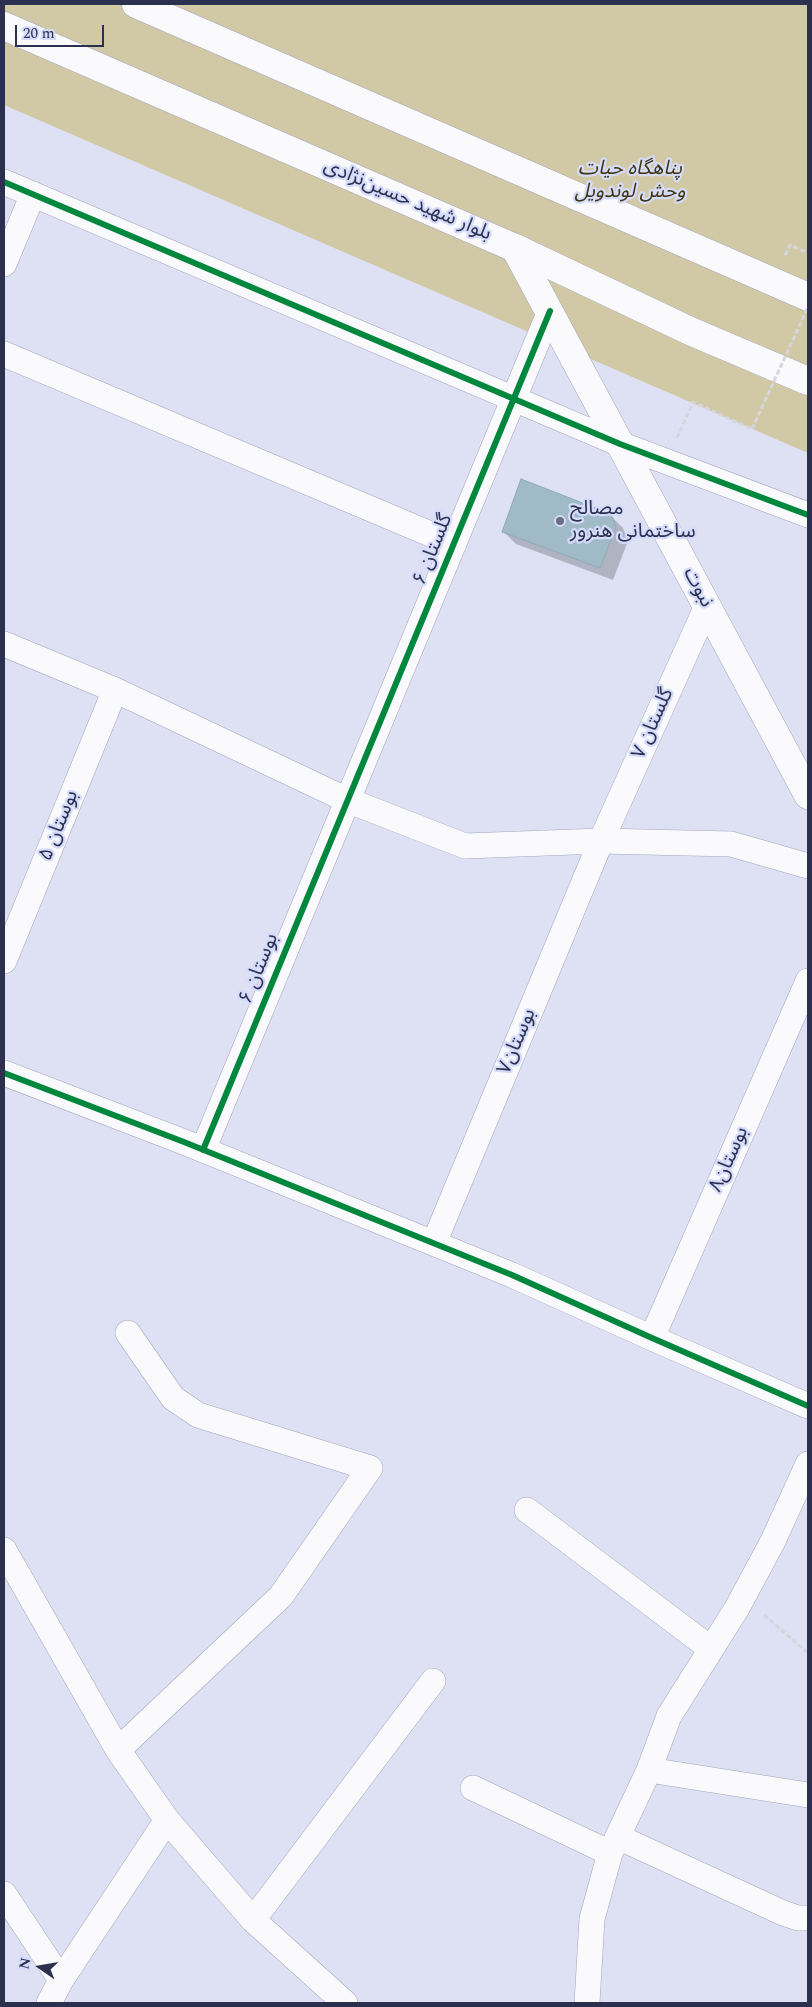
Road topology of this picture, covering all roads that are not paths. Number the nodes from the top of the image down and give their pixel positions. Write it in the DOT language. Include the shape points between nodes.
graph roads {
  1 [pos="136,4"];
  2 [pos="4,26"];
  3 [pos="4,182"];
  4 [pos="33,194"];
  5 [pos="515,248"];
  6 [pos="4,264"];
  7 [pos="808,297"];
  8 [pos="550,311"];
  9 [pos="4,354"];
  10 [pos="808,381"];
  11 [pos="514,398"];
  12 [pos="620,444"];
  13 [pos="808,515"];
  14 [pos="454,544"];
  15 [pos="707,606"];
  16 [pos="4,644"];
  17 [pos="115,690"];
  18 [pos="808,795"];
  19 [pos="347,800"];
  20 [pos="602,841"];
  21 [pos="808,866"];
  22 [pos="4,961"];
  23 [pos="808,982"];
  24 [pos="4,1073"];
  25 [pos="203,1150"];
  26 [pos="434,1244"];
  27 [pos="128,1333"];
  28 [pos="652,1338"];
  29 [pos="808,1406"];
  30 [pos="808,1464"];
  31 [pos="527,1510"];
  32 [pos="4,1550"];
  33 [pos="711,1649"];
  34 [pos="433,1681"];
  35 [pos="118,1750"];
  36 [pos="649,1770"];
  37 [pos="473,1788"];
  38 [pos="808,1795"];
  39 [pos="167,1820"];
  40 [pos="614,1845"];
  41 [pos="4,1894"];
  42 [pos="808,1918"];
  43 [pos="254,1920"];
  44 [pos="60,1980"];
  45 [pos="49,2003"];
  46 [pos="345,2003"];
  47 [pos="587,2003"];
  1 -- 7 [label="main road"];
  2 -- 5 [label="main road, بلوار شهید حسین‌نژادی"];
  3 -- 4 [label="street"];
  4 -- 6 [label="street"];
  4 -- 11 [label="street"];
  5 -- 8 [label="main road, نبوت"];
  5 -- 10 [label="main road, بلوار شهید حسین‌نژادی"];
  8 -- 11 [label="street, گلستان ۶"];
  8 -- 12 [label="main road, نبوت"];
  9 -- 14 [label="street"];
  11 -- 12 [label="street"];
  11 -- 14 [label="street, گلستان ۶"];
  12 -- 13 [label="street"];
  12 -- 15 [label="main road, نبوت"];
  14 -- 19 [label="street, گلستان ۶"];
  15 -- 18 [label="main road, نبوت"];
  15 -- 20 [label="street, گلستان ۷"];
  16 -- 17 [label="street"];
  17 -- 19 [label="street"];
  17 -- 22 [label="street, بوستان ۵"];
  19 -- 20 [label="street" via="464,846"];
  19 -- 25 [label="street, بوستان ۶"];
  20 -- 21 [label="street" via="731,844"];
  20 -- 26 [label="street, بوستان۷"];
  23 -- 28 [label="street, بوستان۸"];
  24 -- 25 [label="street"];
  25 -- 26 [label="street"];
  26 -- 28 [label="street"];
  27 -- 35 [label="street" via="173,1398 198,1414 370,1468 281,1596"];
  28 -- 29 [label="street"];
  30 -- 33 [label="street" via="774,1541"];
  31 -- 33 [label="street"];
  32 -- 35 [label="street"];
  33 -- 36 [label="street" via="669,1716"];
  34 -- 43 [label="street"];
  35 -- 39 [label="street"];
  36 -- 38 [label="street"];
  36 -- 40 [label="street"];
  37 -- 40 [label="street"];
  39 -- 43 [label="street"];
  39 -- 44 [label="street"];
  40 -- 42 [label="street" via="783,1914"];
  40 -- 47 [label="street" via="592,1919"];
  41 -- 44 [label="street"];
  43 -- 46 [label="street"];
  44 -- 45 [label="street"];
}
